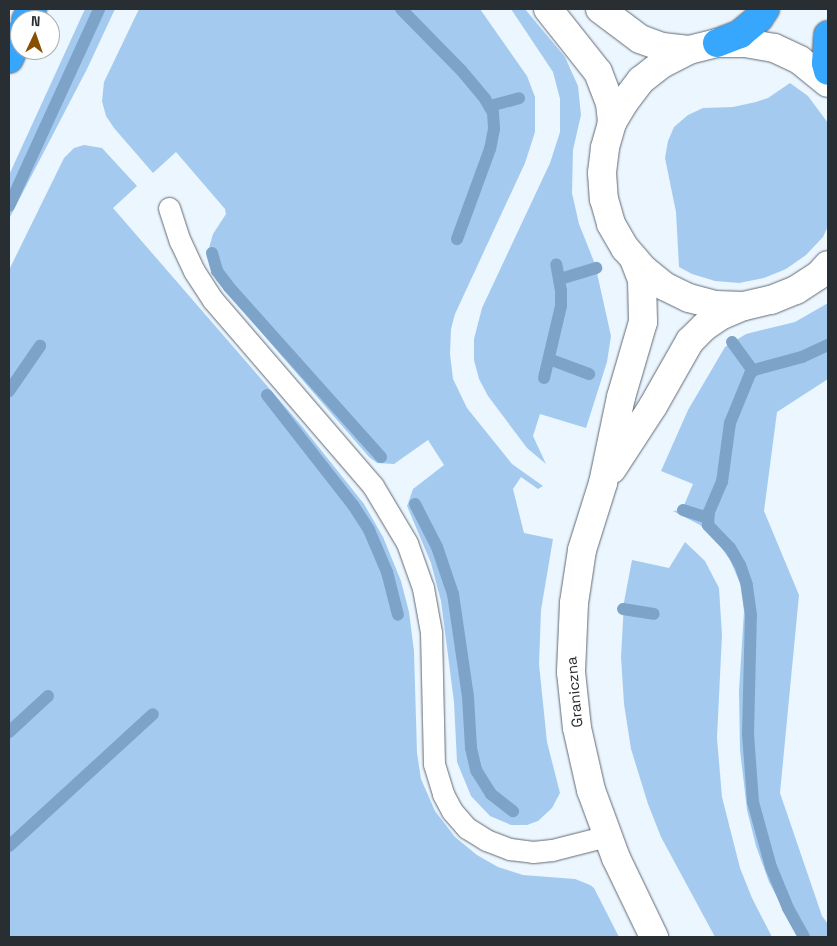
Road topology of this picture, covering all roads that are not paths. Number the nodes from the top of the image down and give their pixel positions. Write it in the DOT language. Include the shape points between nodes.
graph roads {
  1 [pos="548,9"];
  2 [pos="600,9"];
  3 [pos="765,9"];
  4 [pos="828,35"];
  5 [pos="717,43"];
  6 [pos="689,50"];
  7 [pos="828,71"];
  8 [pos="828,83"];
  9 [pos="612,123"];
  10 [pos="169,208"];
  11 [pos="634,259"];
  12 [pos="828,265"];
  13 [pos="744,306"];
  14 [pos="603,483"];
  15 [pos="607,836"];
  16 [pos="635,895"];
  17 [pos="654,937"];
  18 [pos="672,937"];
  1 -- 9 [label="main road" via="598,72 610,103"];
  2 -- 6 [label="main road" via="640,39"];
  3 -- 5 [label="highway" via="740,34"];
  4 -- 7 [label="highway"];
  5 -- 6 [label="main road"];
  5 -- 8 [label="main road" via="746,43 774,48 800,60"];
  6 -- 9 [label="main road" via="641,80"];
  9 -- 11 [label="main road" via="602,173 604,199 612,224"];
  10 -- 15 [label="lane" via="190,263 213,300 374,486 407,543 423,588 431,632 434,764 452,811 467,828 510,849 552,850"];
  11 -- 13 [label="main road" via="664,286 689,298 716,305"];
  11 -- 14 [label="main road, Graniczna" via="642,280 643,322 621,397"];
  12 -- 13 [label="main road" via="796,290"];
  13 -- 14 [label="main road, Graniczna" via="722,315 690,341"];
  14 -- 15 [label="main road, Graniczna" via="579,567 571,647 573,702 580,745"];
  15 -- 16 [label="main road, Graniczna"];
  16 -- 17 [label="main road, Graniczna"];
  16 -- 18 [label="main road, Graniczna"];
}
